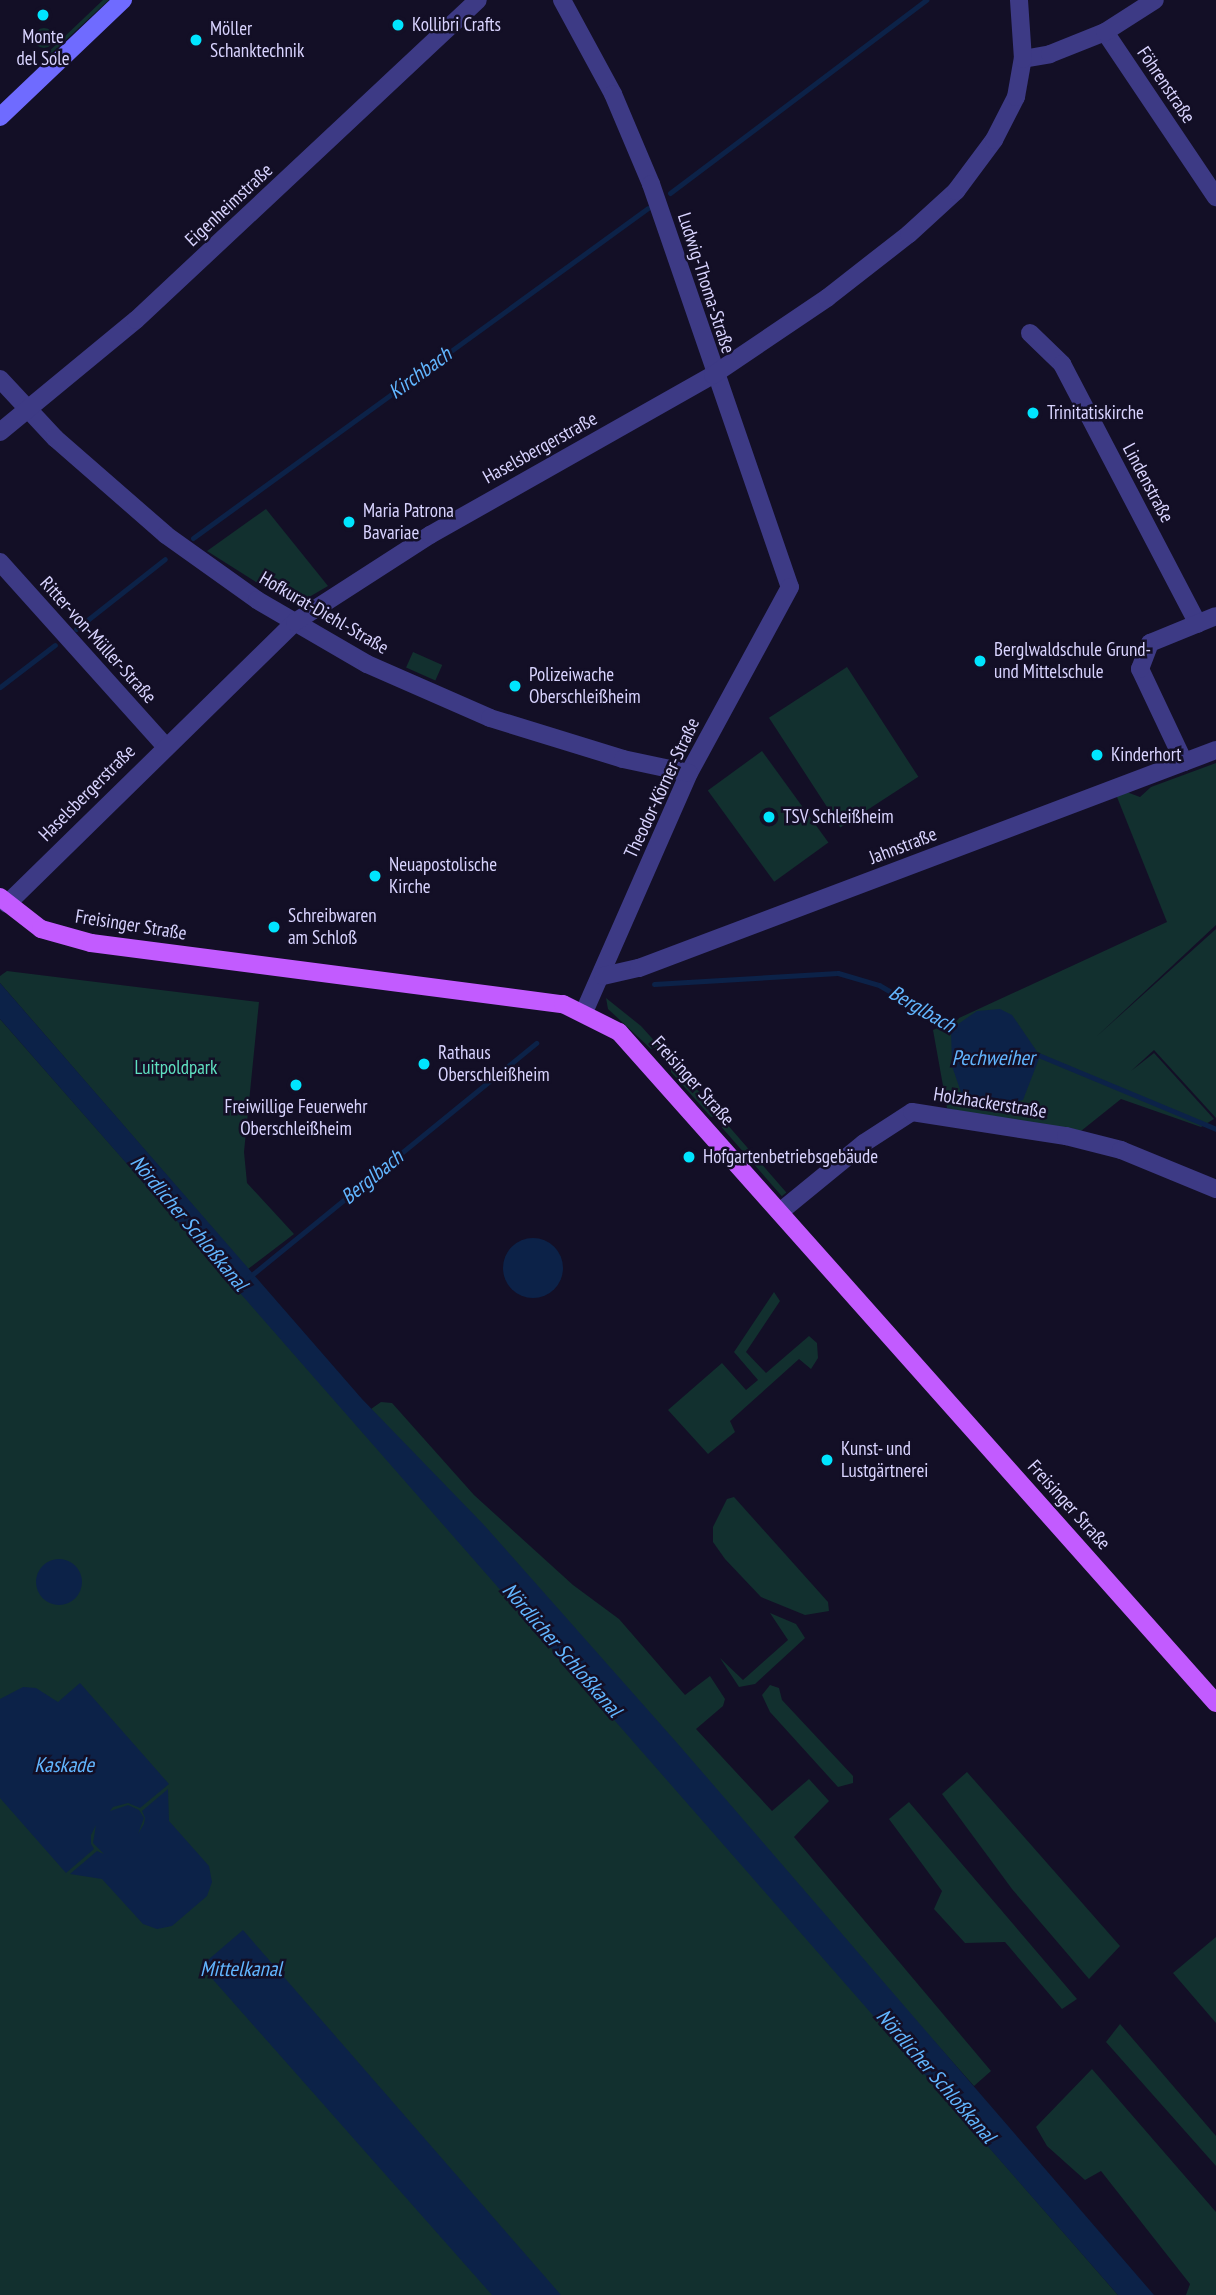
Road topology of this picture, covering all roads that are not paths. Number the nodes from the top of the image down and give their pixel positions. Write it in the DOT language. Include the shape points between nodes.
graph roads {
  1 [pos="123,0"];
  2 [pos="478,0"];
  3 [pos="562,0"];
  4 [pos="1019,0"];
  5 [pos="1156,0"];
  6 [pos="1105,32"];
  7 [pos="1023,59"];
  8 [pos="1,113"];
  9 [pos="1216,197"];
  10 [pos="1030,333"];
  11 [pos="713,375"];
  12 [pos="0,379"];
  13 [pos="29,411"];
  14 [pos="0,432"];
  15 [pos="0,562"];
  16 [pos="790,587"];
  17 [pos="1216,617"];
  18 [pos="295,621"];
  19 [pos="1198,624"];
  20 [pos="165,746"];
  21 [pos="1216,750"];
  22 [pos="1184,762"];
  23 [pos="689,773"];
  24 [pos="4,901"];
  25 [pos="603,975"];
  26 [pos="584,1012"];
  27 [pos="1216,1189"];
  28 [pos="781,1211"];
  29 [pos="1216,1703"];
  1 -- 8 [label="main road"];
  2 -- 13 [label="street, Eigenheimstraße" via="146,310"];
  3 -- 11 [label="street, Ludwig-Thoma-Straße" via="613,94 651,184"];
  4 -- 7 [label="street, Haselsbergerstraße"];
  5 -- 6 [label="street"];
  6 -- 7 [label="street" via="1050,54"];
  6 -- 9 [label="street, Föhrenstraße"];
  7 -- 11 [label="street, Haselsbergerstraße" via="1016,97 994,140 956,191 864,271"];
  10 -- 19 [label="street, Lindenstraße" via="1062,364"];
  11 -- 16 [label="street, Ludwig-Thoma-Straße"];
  11 -- 18 [label="street, Haselsbergerstraße" via="430,535"];
  12 -- 13 [label="street, Hofkurat-Diehl-Straße"];
  13 -- 14 [label="street, Eigenheimstraße"];
  13 -- 18 [label="street, Hofkurat-Diehl-Straße" via="166,535"];
  15 -- 20 [label="street, Ritter-von-Müller-Straße"];
  16 -- 23 [label="street, Theodor-Körner-Straße"];
  17 -- 19 [label="street"];
  18 -- 20 [label="street, Haselsbergerstraße"];
  18 -- 23 [label="street, Hofkurat-Diehl-Straße" via="386,674 490,718 623,759"];
  19 -- 22 [label="street" via="1150,643 1140,670"];
  20 -- 24 [label="street, Haselsbergerstraße"];
  21 -- 22 [label="street, Jahnstraße"];
  22 -- 25 [label="street, Jahnstraße" via="639,968"];
  23 -- 25 [label="street, Theodor-Körner-Straße"];
  24 -- 26 [label="main road, Freisinger Straße" via="41,929 91,943 563,1004"];
  25 -- 26 [label="street, Theodor-Körner-Straße"];
  26 -- 28 [label="main road, Freisinger Straße" via="634,1046"];
  27 -- 28 [label="street, Holzhackerstraße" via="1088,1142 912,1112 864,1143"];
  28 -- 29 [label="main road, Freisinger Straße"];
}
